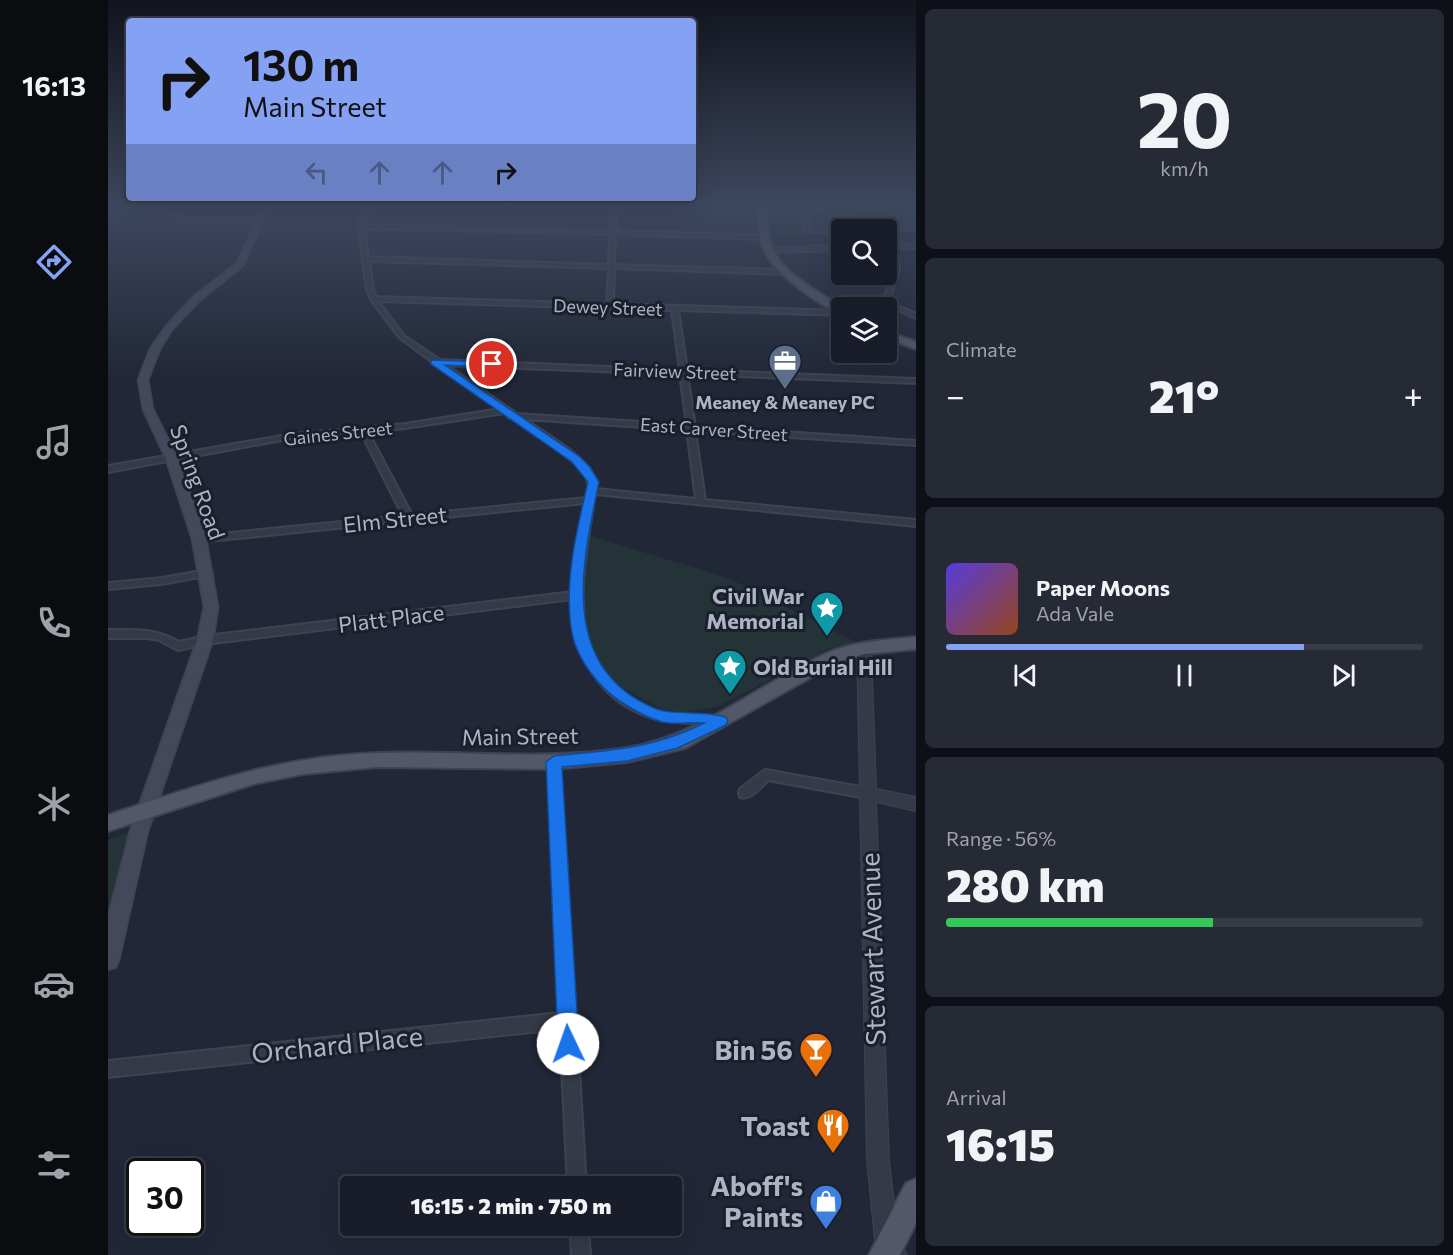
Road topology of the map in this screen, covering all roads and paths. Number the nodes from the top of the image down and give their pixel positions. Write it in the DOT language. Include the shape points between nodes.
graph roads {
  1 [pos="240,264"];
  2 [pos="367,264"];
  3 [pos="526,264"];
  4 [pos="779,264"];
  5 [pos="611,266"];
  6 [pos="786,272"];
  7 [pos="374,299"];
  8 [pos="831,304"];
  9 [pos="609,307"];
  10 [pos="675,309"];
  11 [pos="897,309"];
  12 [pos="831,312"];
  13 [pos="916,316"];
  14 [pos="897,338"];
  15 [pos="916,346"];
  16 [pos="434,362"];
  17 [pos="683,371"];
  18 [pos="916,381"];
  19 [pos="508,414"];
  20 [pos="690,428"];
  21 [pos="363,429"];
  22 [pos="916,443"];
  23 [pos="172,459"];
  24 [pos="108,469"];
  25 [pos="591,496"];
  26 [pos="701,501"];
  27 [pos="408,517"];
  28 [pos="916,523"];
  29 [pos="200,539"];
  30 [pos="207,573"];
  31 [pos="108,586"];
  32 [pos="577,595"];
  33 [pos="108,634"];
  34 [pos="205,640"];
  35 [pos="916,643"];
  36 [pos="864,648"];
  37 [pos="721,721"];
  38 [pos="554,762"];
  39 [pos="745,793"];
  40 [pos="866,793"];
  41 [pos="916,804"];
  42 [pos="148,809"];
  43 [pos="108,823"];
  44 [pos="108,960"];
  45 [pos="567,1020"];
  46 [pos="108,1069"];
  47 [pos="576,1176"];
  48 [pos="916,1193"];
  49 [pos="580,1236"];
  50 [pos="889,1253"];
  51 [pos="581,1255"];
  1 -- 23 [label="main road, Spring Road" via="182,312 155,348 147,367 143,386 148,409"];
  2 -- 7 [label="street"];
  3 -- 5 [label="street"];
  4 -- 6 [label="main road"];
  5 -- 6 [label="street"];
  5 -- 9 [label="street"];
  6 -- 8 [label="main road"];
  7 -- 9 [label="street, Dewey Street"];
  7 -- 16 [label="street" via="402,337"];
  9 -- 10 [label="street, Dewey Street"];
  10 -- 12 [label="street, Dewey Street"];
  10 -- 17 [label="street"];
  11 -- 13 [label="street"];
  14 -- 15 [label="main road"];
  16 -- 17 [label="street, Fairview Street"];
  16 -- 19 [label="street"];
  17 -- 18 [label="street, Fairview Street"];
  17 -- 20 [label="street"];
  19 -- 20 [label="street, East Carver Street"];
  19 -- 21 [label="street, Gaines Street"];
  19 -- 25 [label="street" via="576,459 594,482"];
  20 -- 22 [label="street, East Carver Street"];
  20 -- 26 [label="street"];
  21 -- 23 [label="street, Gaines Street" via="293,436"];
  21 -- 27 [label="street"];
  23 -- 24 [label="street, Gaines Street"];
  23 -- 29 [label="main road, Spring Road"];
  25 -- 26 [label="street, Elm Street"];
  25 -- 27 [label="street, Elm Street"];
  25 -- 32 [label="street"];
  26 -- 28 [label="street, Elm Street"];
  27 -- 29 [label="street, Elm Street"];
  29 -- 30 [label="main road, Spring Road"];
  30 -- 31 [label="street"];
  30 -- 34 [label="main road, Spring Road" via="211,607"];
  32 -- 34 [label="street, Platt Place"];
  32 -- 37 [label="street" via="579,634 586,654 614,690 648,712 665,717"];
  33 -- 34 [label="street, Platt Place" via="147,634 178,646"];
  34 -- 42 [label="main road, Spring Road"];
  35 -- 36 [label="main road, Main Street"];
  36 -- 37 [label="main road, Main Street" via="802,672"];
  36 -- 40 [label="street, Stewart Avenue"];
  37 -- 38 [label="main road, Main Street" via="678,742 627,754"];
  38 -- 42 [label="main road, Main Street" via="377,760 303,766 262,774"];
  38 -- 45 [label="street"];
  39 -- 40 [label="street" via="766,775"];
  40 -- 41 [label="street"];
  40 -- 50 [label="street, Stewart Avenue" via="879,1161"];
  42 -- 43 [label="main road, Main Street"];
  42 -- 44 [label="main road, Spring Road" via="139,831"];
  45 -- 46 [label="street, Orchard Place"];
  45 -- 47 [label="street"];
  48 -- 50 [label="main road"];
  49 -- 51 [label="street"];
}
